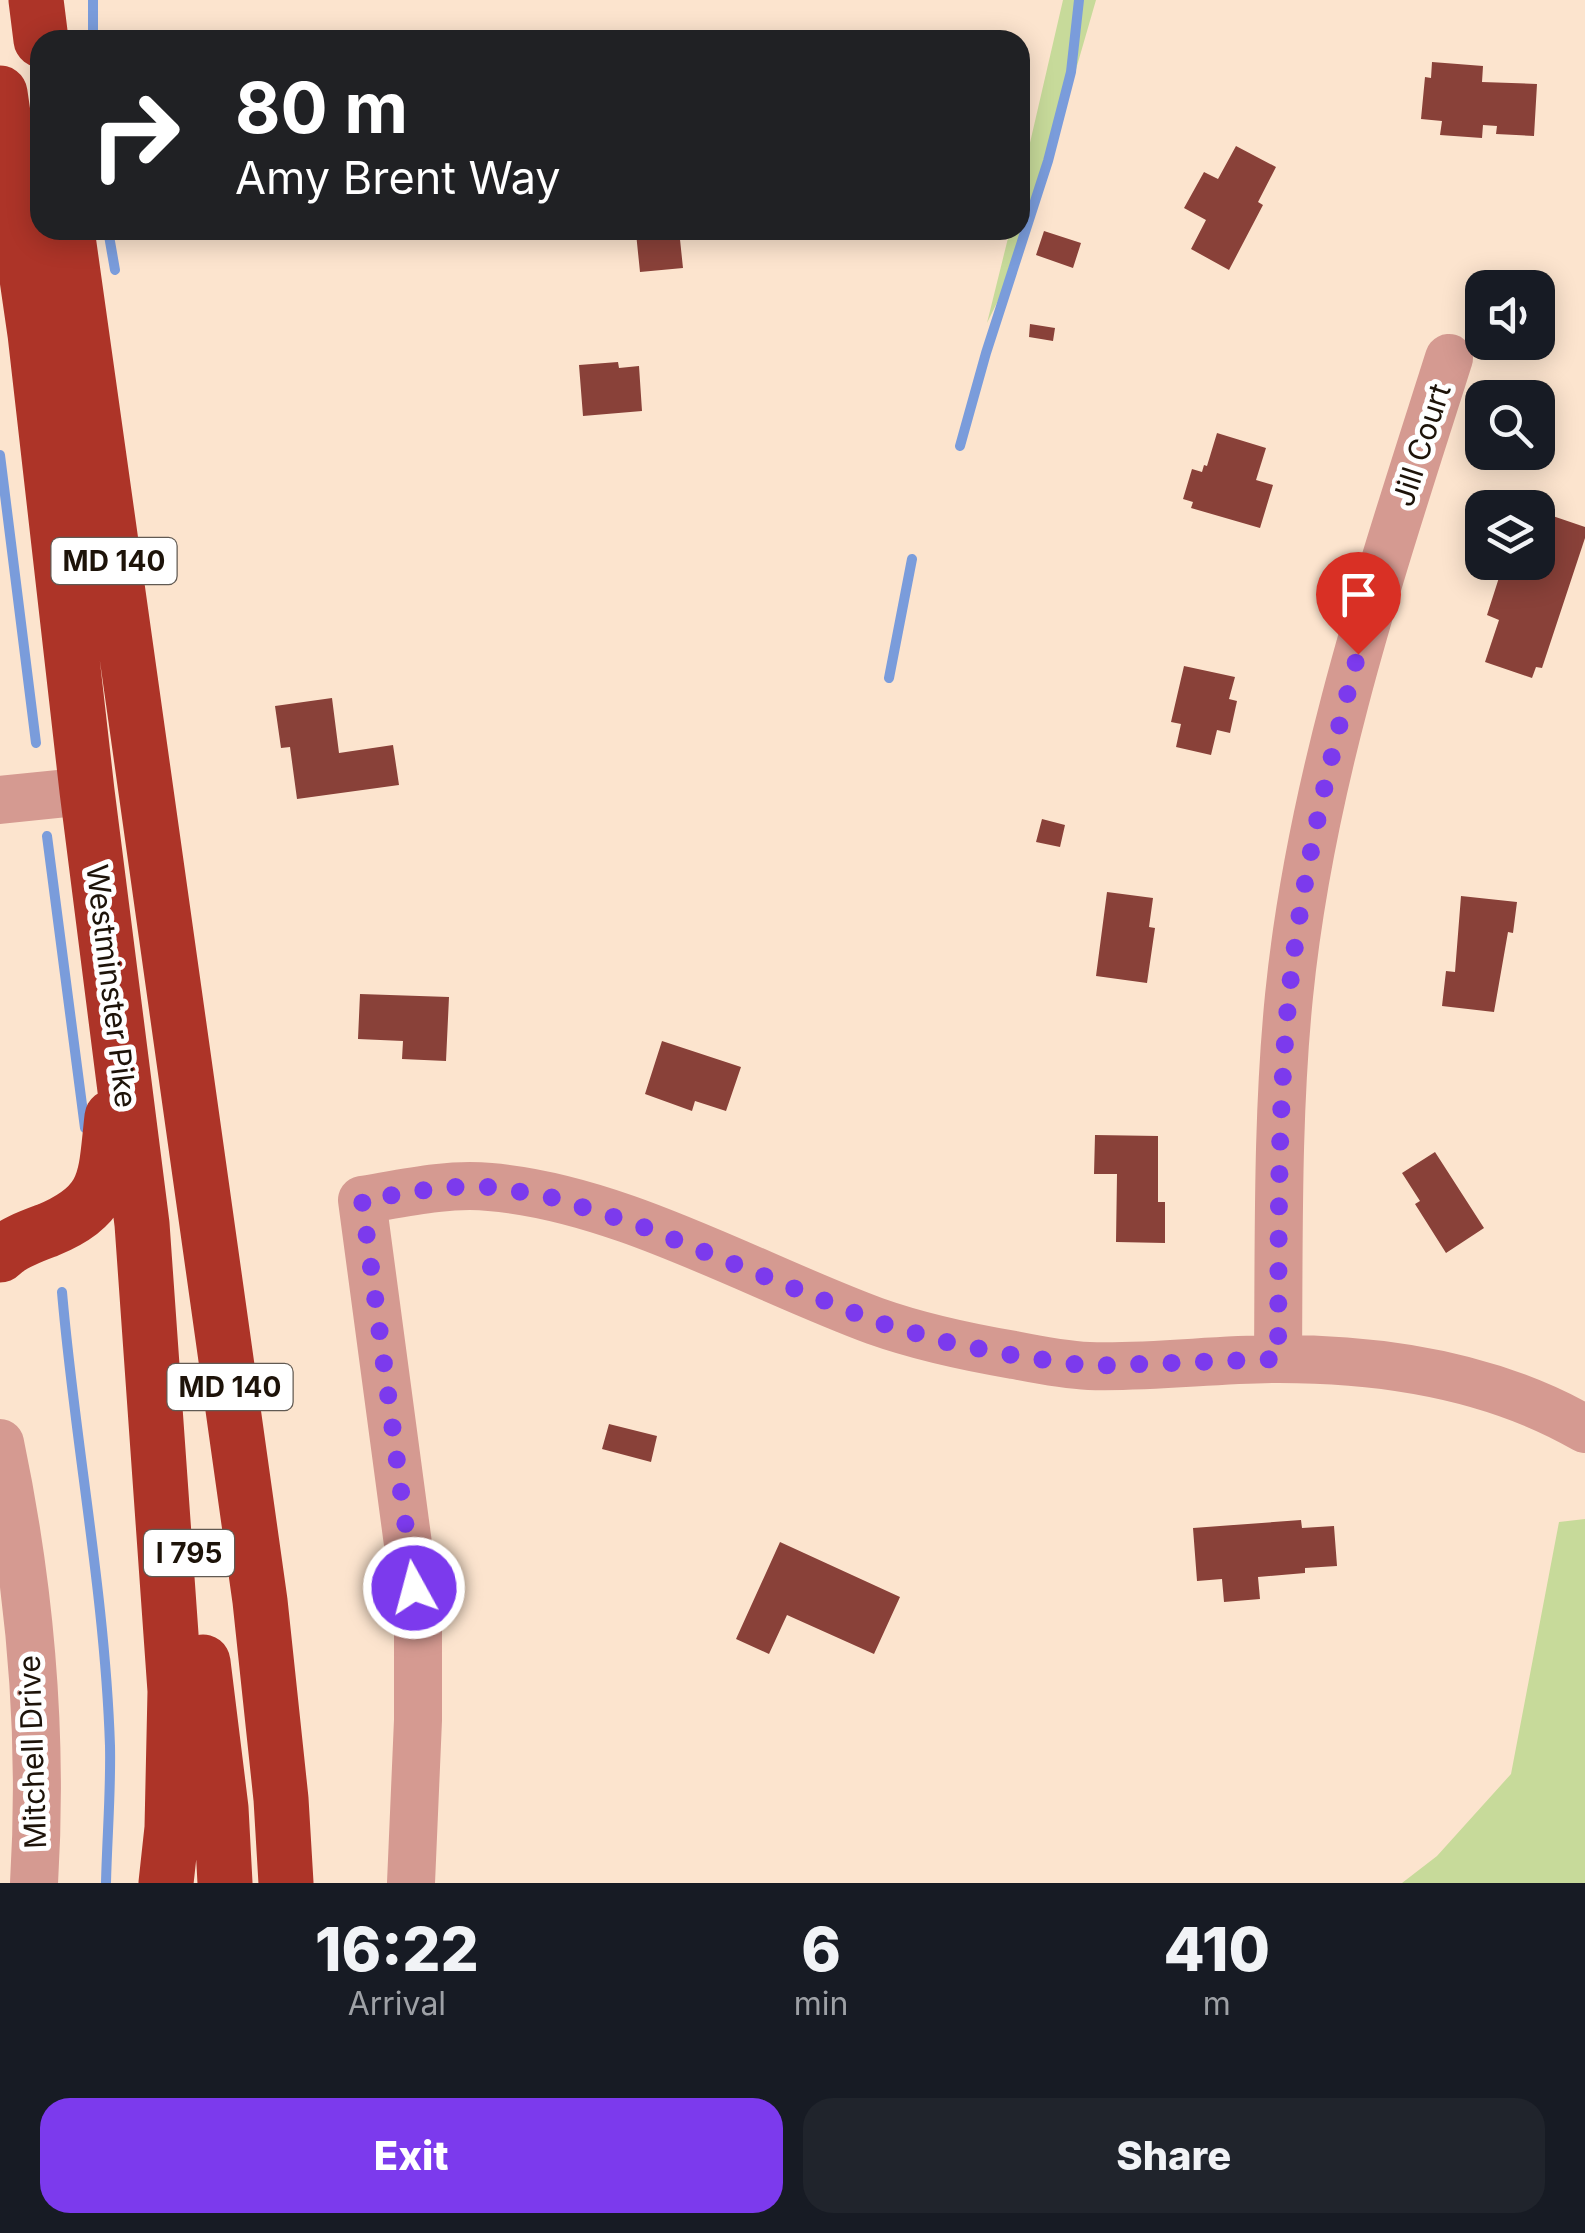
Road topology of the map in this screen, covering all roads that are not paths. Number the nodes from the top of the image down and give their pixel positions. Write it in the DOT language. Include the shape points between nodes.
graph roads {
  1 [pos="36,0"];
  2 [pos="40,30"];
  3 [pos="0,93"];
  4 [pos="68,240"];
  5 [pos="1449,358"];
  6 [pos="87,791"];
  7 [pos="0,800"];
  8 [pos="121,1050"];
  9 [pos="142,1224"];
  10 [pos="0,1256"];
  11 [pos="1278,1359"];
  12 [pos="1585,1429"];
  13 [pos="0,1444"];
  14 [pos="34,1883"];
  15 [pos="166,1883"];
  16 [pos="225,1883"];
  17 [pos="286,1883"];
  18 [pos="411,1883"];
  1 -- 2 [label="highway"];
  3 -- 6 [label="highway, Westminster Pike / MD 140"];
  4 -- 17 [label="highway, Westminster Pike / MD 140" via="260,1601"];
  5 -- 11 [label="street, Jill Court" via="1368,615 1311,854 1289,992 1280,1108"];
  6 -- 7 [label="street"];
  6 -- 8 [label="highway, Westminster Pike / MD 140"];
  8 -- 9 [label="highway, Westminster Pike / MD 140"];
  8 -- 10 [label="highway" via="106,1172 96,1199"];
  9 -- 15 [label="highway, Westminster Pike / MD 140" via="175,1692"];
  9 -- 16 [label="highway, I 795" via="197,1612"];
  11 -- 12 [label="street" via="1434,1373 1498,1390"];
  11 -- 18 [label="street" via="1088,1366 1017,1356 877,1322 636,1224 547,1196 444,1187 362,1200 418,1619"];
  13 -- 14 [label="street, Mitchell Drive" via="27,1620"];
}
